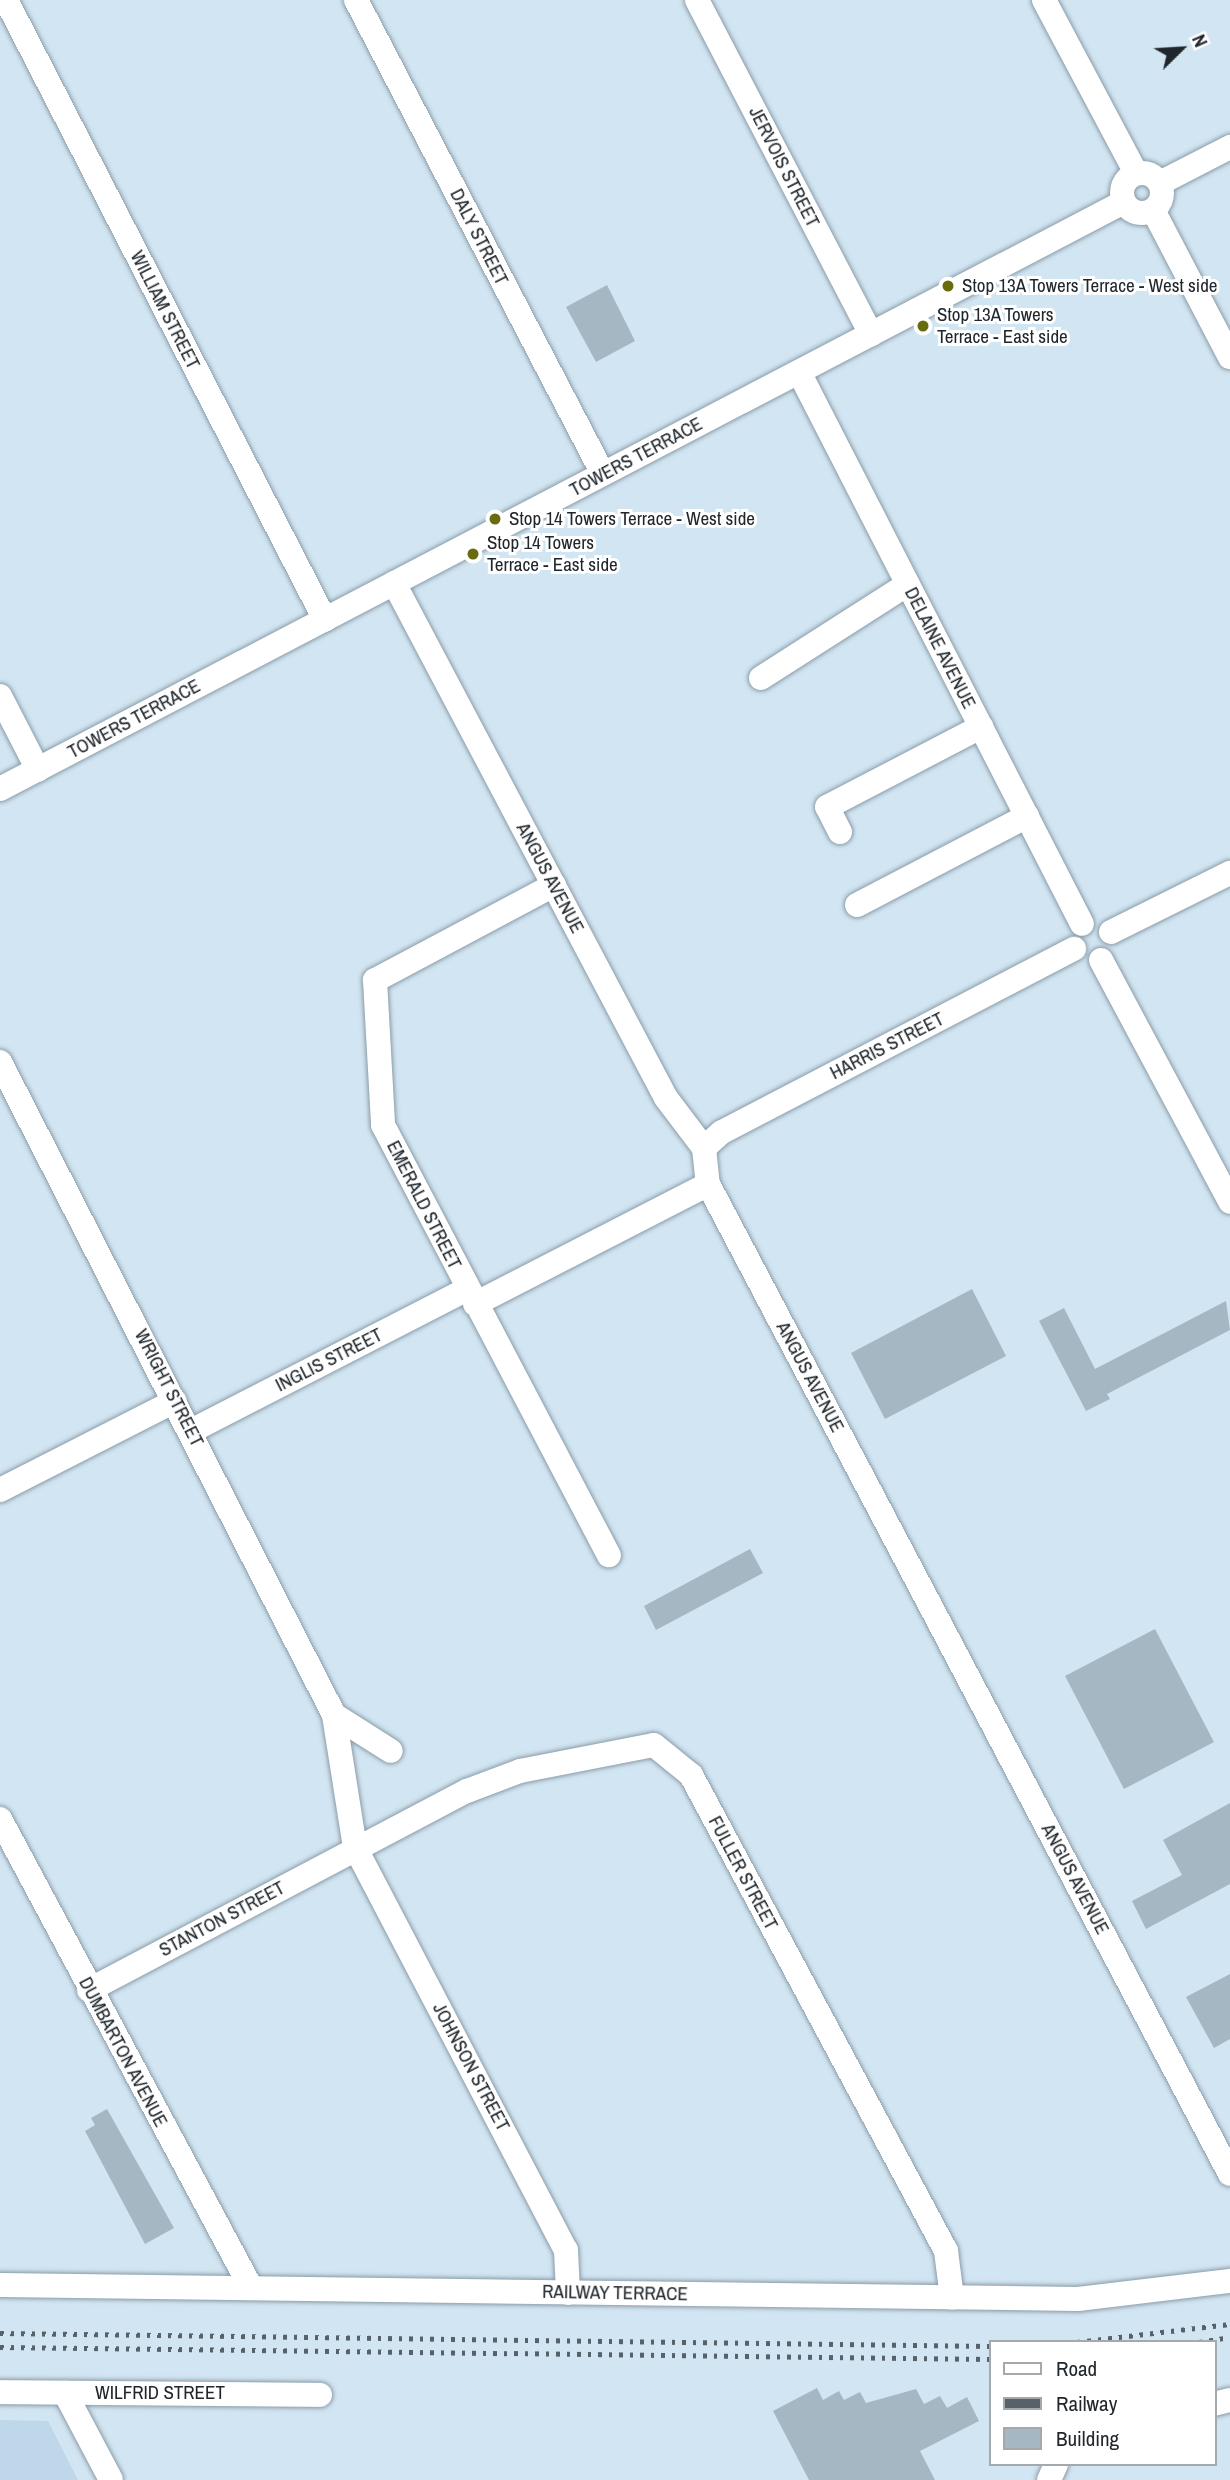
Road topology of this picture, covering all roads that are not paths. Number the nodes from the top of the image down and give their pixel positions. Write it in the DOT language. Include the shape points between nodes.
graph roads {
  1 [pos="6,0"];
  2 [pos="356,0"];
  3 [pos="698,0"];
  4 [pos="1044,0"];
  5 [pos="1230,147"];
  6 [pos="1136,173"];
  7 [pos="1160,183"];
  8 [pos="1124,202"];
  9 [pos="1153,210"];
  10 [pos="871,334"];
  11 [pos="1230,357"];
  12 [pos="799,372"];
  13 [pos="603,474"];
  14 [pos="394,583"];
  15 [pos="908,584"];
  16 [pos="324,620"];
  17 [pos="761,678"];
  18 [pos="0,696"];
  19 [pos="981,727"];
  20 [pos="38,770"];
  21 [pos="0,789"];
  22 [pos="1027,816"];
  23 [pos="840,832"];
  24 [pos="1230,873"];
  25 [pos="554,885"];
  26 [pos="857,905"];
  27 [pos="1082,924"];
  28 [pos="1111,932"];
  29 [pos="1074,949"];
  30 [pos="1101,960"];
  31 [pos="0,1062"];
  32 [pos="704,1148"];
  33 [pos="708,1184"];
  34 [pos="1230,1202"];
  35 [pos="471,1297"];
  36 [pos="175,1401"];
  37 [pos="191,1431"];
  38 [pos="0,1490"];
  39 [pos="609,1555"];
  40 [pos="334,1715"];
  41 [pos="391,1751"];
  42 [pos="0,1819"];
  43 [pos="355,1847"];
  44 [pos="89,1990"];
  45 [pos="1230,2174"];
  46 [pos="1230,2281"];
  47 [pos="249,2284"];
  48 [pos="0,2285"];
  49 [pos="568,2292"];
  50 [pos="952,2298"];
  51 [pos="0,2392"];
  52 [pos="65,2393"];
  53 [pos="320,2395"];
  54 [pos="111,2480"];
  1 -- 16 [label="street, WILLIAM STREET"];
  2 -- 13 [label="street, DALY STREET"];
  3 -- 10 [label="street, JERVOIS STREET"];
  4 -- 6 [label="street"];
  5 -- 7 [label="street"];
  6 -- 7 [label="street"];
  6 -- 8 [label="street" via="1122,188"];
  7 -- 9 [label="street" via="1162,197"];
  8 -- 9 [label="street" via="1139,213"];
  8 -- 10 [label="street, TOWERS TERRACE"];
  9 -- 11 [label="street"];
  10 -- 12 [label="street, TOWERS TERRACE"];
  12 -- 13 [label="street, TOWERS TERRACE"];
  12 -- 15 [label="street, DELAINE AVENUE"];
  13 -- 14 [label="street, TOWERS TERRACE"];
  14 -- 16 [label="street, TOWERS TERRACE"];
  14 -- 25 [label="street, ANGUS AVENUE"];
  15 -- 17 [label="street"];
  15 -- 19 [label="street, DELAINE AVENUE"];
  16 -- 20 [label="street, TOWERS TERRACE"];
  18 -- 20 [label="street"];
  19 -- 22 [label="street, DELAINE AVENUE"];
  19 -- 23 [label="street" via="827,807"];
  20 -- 21 [label="street, TOWERS TERRACE"];
  22 -- 26 [label="street"];
  22 -- 27 [label="street, DELAINE AVENUE"];
  24 -- 28 [label="street"];
  25 -- 32 [label="street, ANGUS AVENUE" via="666,1098"];
  25 -- 35 [label="street, EMERALD STREET" via="375,979 383,1125"];
  27 -- 28 [label="street" via="1095,921"];
  27 -- 29 [label="street" via="1073,935"];
  28 -- 30 [label="street" via="1113,946"];
  29 -- 30 [label="street" via="1083,959"];
  29 -- 32 [label="street, HARRIS STREET" via="722,1132"];
  30 -- 34 [label="street"];
  31 -- 36 [label="street, WRIGHT STREET"];
  32 -- 33 [label="street, ANGUS AVENUE"];
  33 -- 35 [label="street, INGLIS STREET"];
  33 -- 45 [label="street, ANGUS AVENUE"];
  35 -- 37 [label="street, INGLIS STREET"];
  35 -- 39 [label="street, EMERALD STREET"];
  36 -- 37 [label="street, WRIGHT STREET"];
  36 -- 38 [label="street"];
  37 -- 40 [label="street, WRIGHT STREET"];
  40 -- 41 [label="street"];
  40 -- 43 [label="street, WRIGHT STREET"];
  42 -- 44 [label="street, DUMBARTON AVENUE"];
  43 -- 44 [label="street, STANTON STREET"];
  43 -- 49 [label="street, JOHNSON STREET" via="566,2250"];
  43 -- 50 [label="street, FULLER STREET" via="520,1771 654,1745 675,1756 946,2251"];
  44 -- 47 [label="street, DUMBARTON AVENUE"];
  46 -- 50 [label="street, RAILWAY TERRACE" via="1078,2299"];
  47 -- 48 [label="street, RAILWAY TERRACE"];
  47 -- 49 [label="street, RAILWAY TERRACE"];
  49 -- 50 [label="street, RAILWAY TERRACE"];
  51 -- 52 [label="street, WILFRID STREET"];
  52 -- 53 [label="street, WILFRID STREET"];
  52 -- 54 [label="street"];
}
